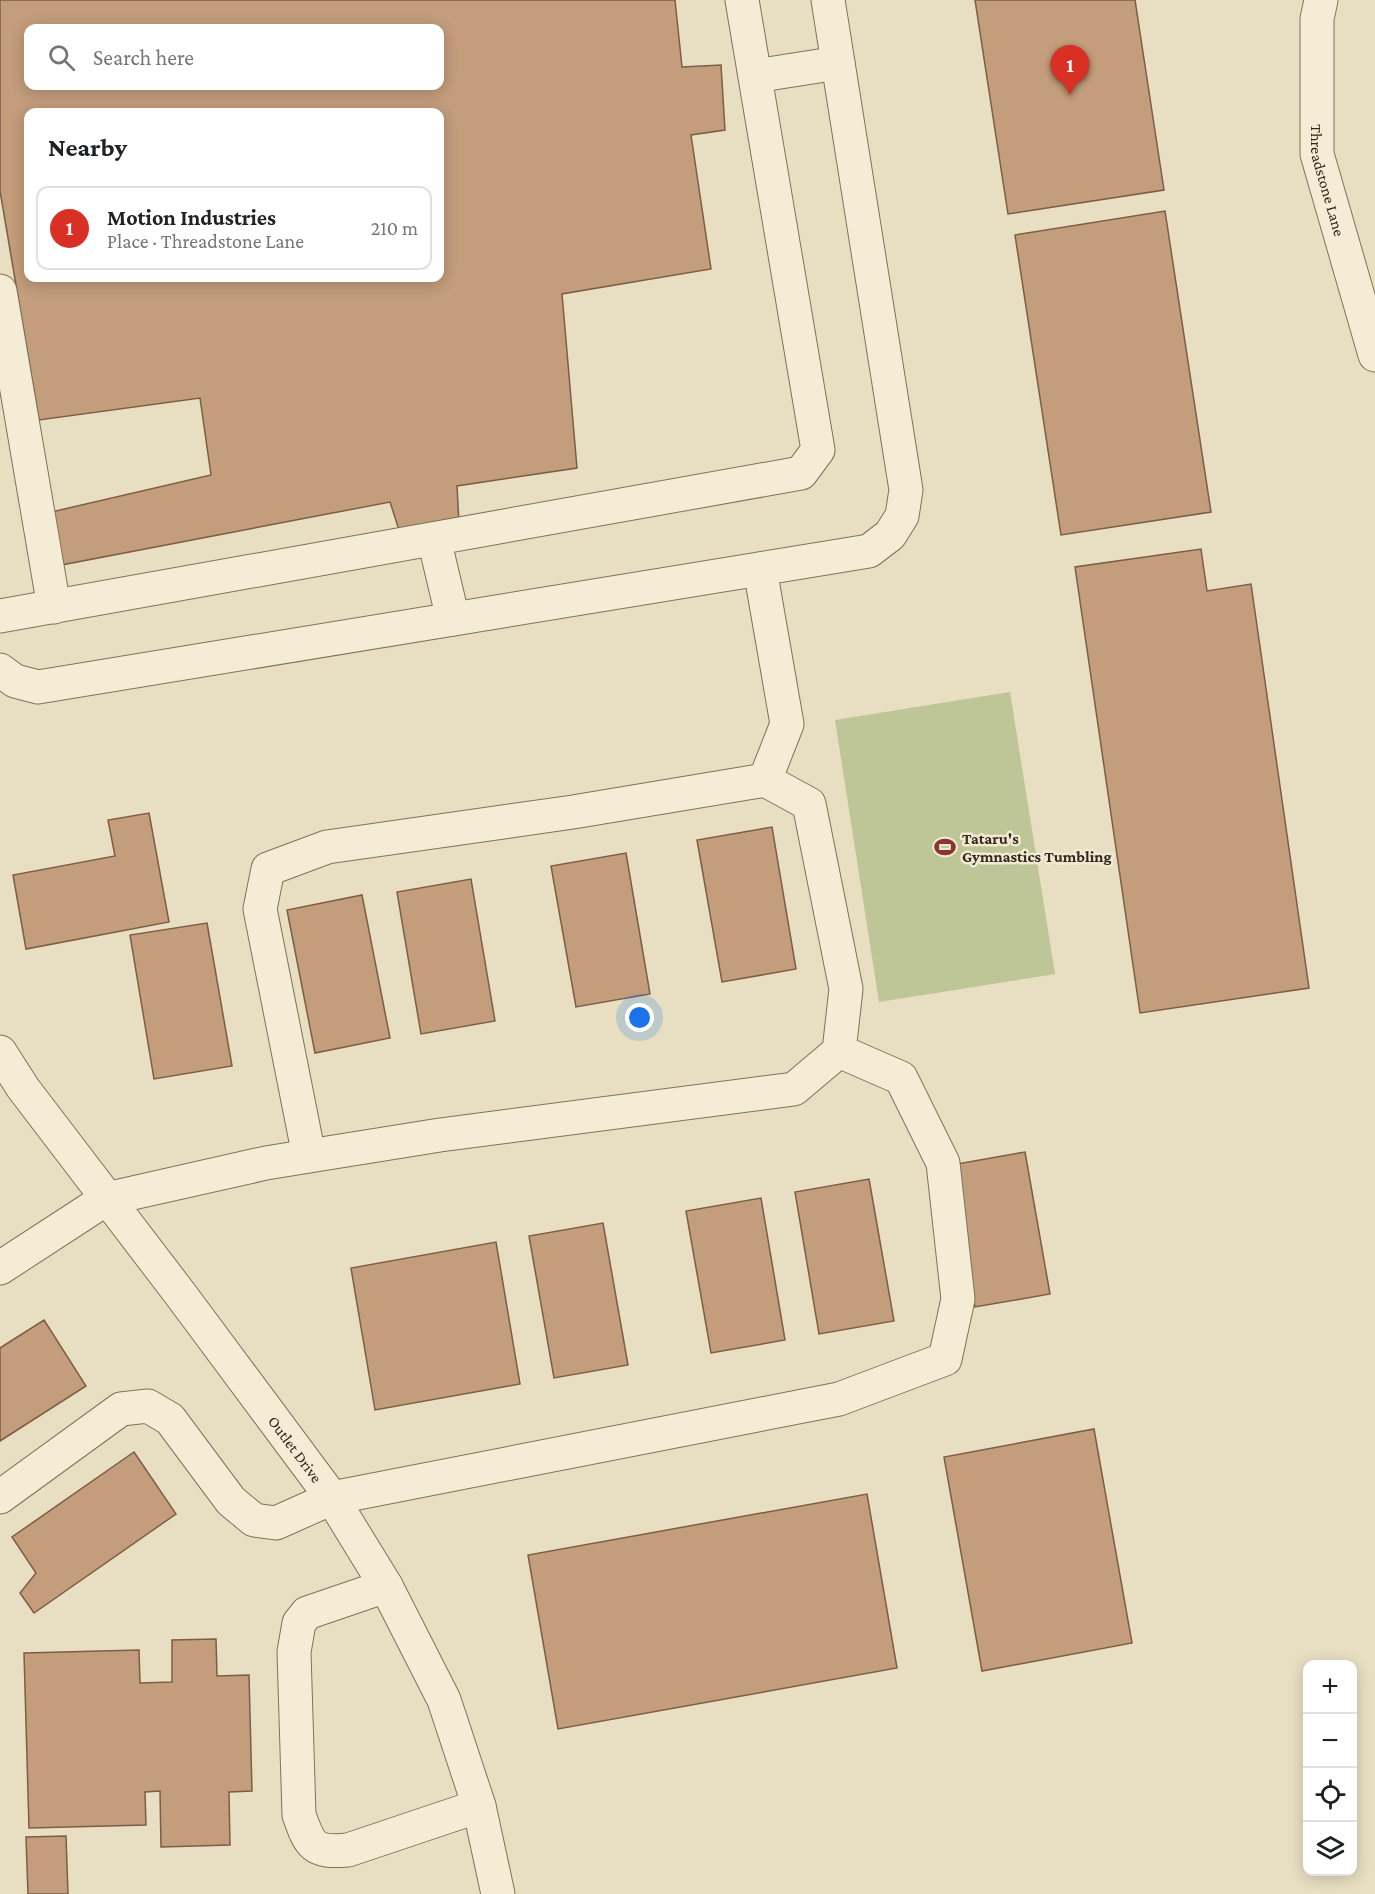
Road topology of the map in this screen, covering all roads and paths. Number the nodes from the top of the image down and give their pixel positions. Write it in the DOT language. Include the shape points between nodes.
graph roads {
  1 [pos="742,0"];
  2 [pos="828,0"];
  3 [pos="1321,0"];
  4 [pos="838,63"];
  5 [pos="755,76"];
  6 [pos="0,291"];
  7 [pos="1375,355"];
  8 [pos="434,539"];
  9 [pos="760,569"];
  10 [pos="54,607"];
  11 [pos="0,616"];
  12 [pos="453,619"];
  13 [pos="0,670"];
  14 [pos="765,780"];
  15 [pos="839,1051"];
  16 [pos="0,1052"];
  17 [pos="309,1156"];
  18 [pos="106,1199"];
  19 [pos="0,1268"];
  20 [pos="0,1497"];
  21 [pos="332,1498"];
  22 [pos="386,1586"];
  23 [pos="479,1806"];
  24 [pos="498,1894"];
  1 -- 5 [label="street"];
  2 -- 4 [label="street"];
  3 -- 7 [label="street, Threadstone Lane" via="1317,19 1317,154"];
  4 -- 5 [label="street"];
  4 -- 9 [label="street" via="906,490 902,516 890,536 868,551"];
  5 -- 8 [label="street" via="818,450 801,473"];
  6 -- 10 [label="street"];
  8 -- 10 [label="street"];
  8 -- 12 [label="street"];
  9 -- 12 [label="street"];
  9 -- 14 [label="street" via="787,724"];
  10 -- 11 [label="street"];
  12 -- 13 [label="street" via="38,687 15,681"];
  14 -- 15 [label="street" via="809,804 846,989"];
  14 -- 17 [label="street" via="327,847 268,869 260,909"];
  15 -- 17 [label="street" via="794,1089"];
  15 -- 21 [label="street" via="901,1078 943,1163 958,1299 945,1359 839,1399"];
  16 -- 18 [label="street, Outlet Drive"];
  17 -- 18 [label="street"];
  18 -- 19 [label="street"];
  18 -- 21 [label="street, Outlet Drive"];
  20 -- 21 [label="street" via="121,1408 148,1406 170,1419 231,1501 254,1520 276,1523"];
  21 -- 22 [label="street, Outlet Drive"];
  22 -- 23 [label="street, Outlet Drive" via="444,1700"];
  22 -- 23 [label="street" via="307,1613 299,1623 294,1652 299,1815 308,1839 330,1852 348,1850"];
  23 -- 24 [label="street, Outlet Drive"];
}
